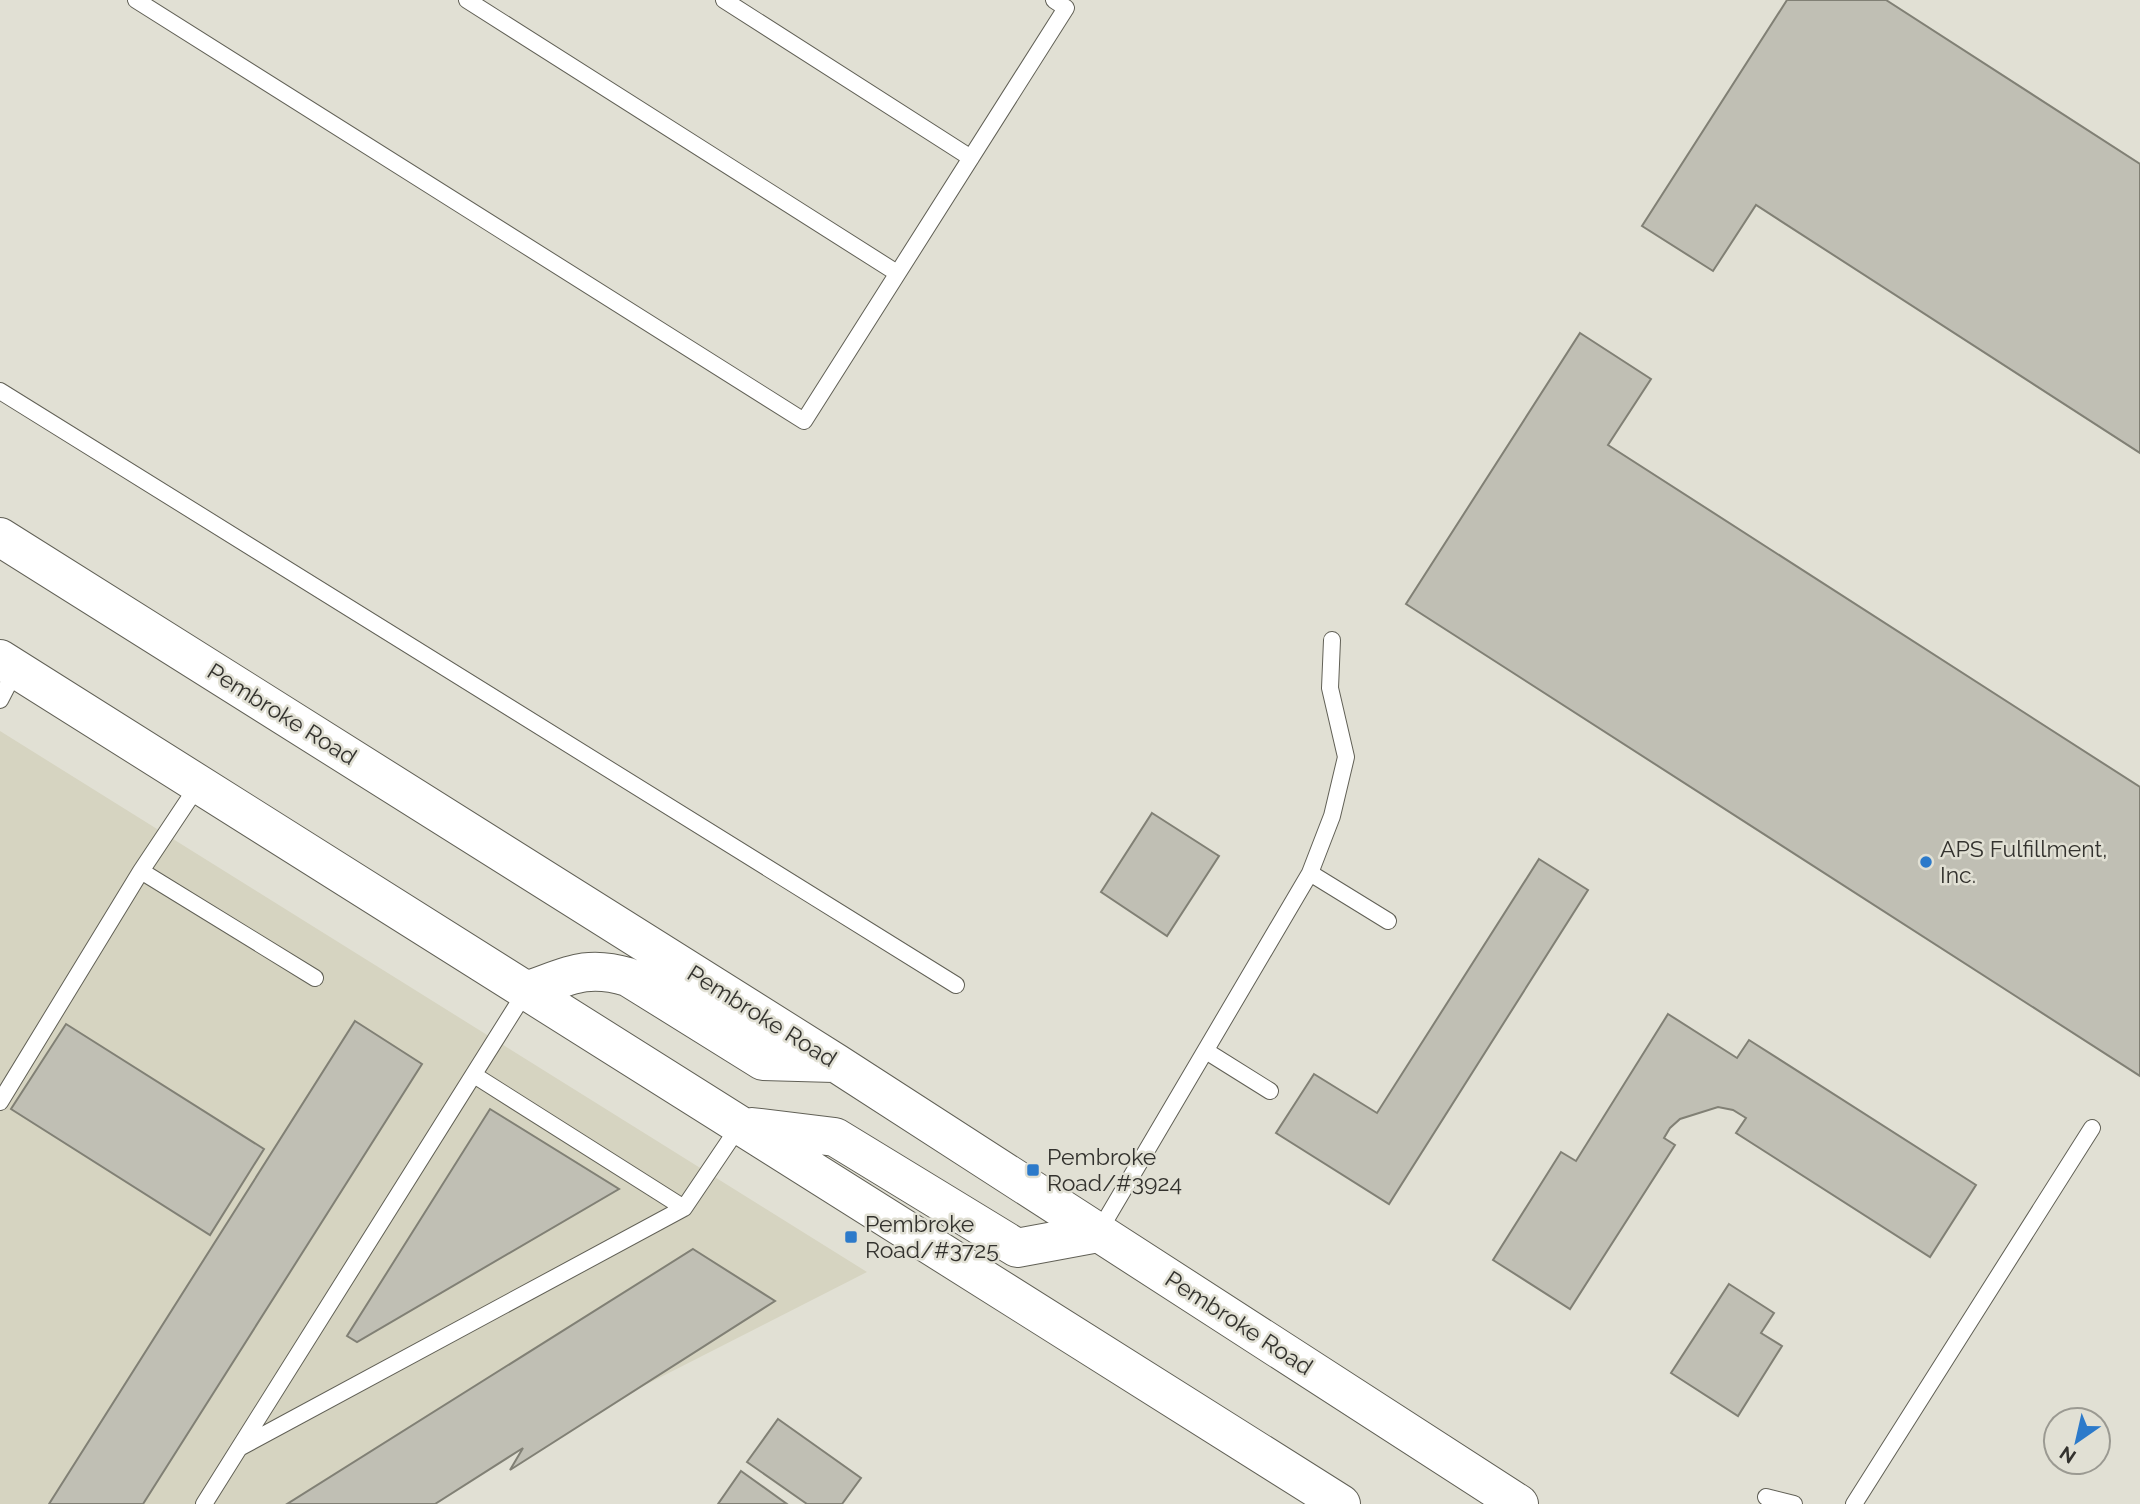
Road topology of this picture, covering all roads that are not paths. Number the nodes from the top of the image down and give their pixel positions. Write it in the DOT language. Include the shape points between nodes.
graph roads {
  1 [pos="136,0"];
  2 [pos="467,0"];
  3 [pos="724,0"];
  4 [pos="1054,0"];
  5 [pos="971,158"];
  6 [pos="897,273"];
  7 [pos="0,391"];
  8 [pos="0,537"];
  9 [pos="1332,640"];
  10 [pos="5,676"];
  11 [pos="199,784"];
  12 [pos="141,871"];
  13 [pos="1310,873"];
  14 [pos="1388,921"];
  15 [pos="315,978"];
  16 [pos="956,985"];
  17 [pos="526,990"];
  18 [pos="1206,1051"];
  19 [pos="836,1063"];
  20 [pos="474,1075"];
  21 [pos="1270,1091"];
  22 [pos="0,1102"];
  23 [pos="740,1125"];
  24 [pos="2092,1128"];
  25 [pos="684,1208"];
  26 [pos="1098,1233"];
  27 [pos="239,1448"];
  28 [pos="1766,1497"];
  29 [pos="204,1504"];
  30 [pos="1341,1504"];
  31 [pos="1519,1504"];
  32 [pos="1794,1504"];
  33 [pos="1854,1504"];
  1 -- 6 [label="lane" via="804,421"];
  2 -- 6 [label="lane"];
  3 -- 5 [label="lane"];
  4 -- 5 [label="lane" via="1066,8"];
  5 -- 6 [label="lane"];
  7 -- 16 [label="lane"];
  8 -- 19 [label="main road, Pembroke Road"];
  9 -- 13 [label="lane" via="1331,688 1346,757 1332,816"];
  10 -- 11 [label="main road"];
  11 -- 12 [label="lane"];
  11 -- 17 [label="main road"];
  12 -- 15 [label="lane"];
  12 -- 22 [label="lane"];
  13 -- 14 [label="lane"];
  13 -- 18 [label="lane"];
  17 -- 19 [label="main road" via="586,971 608,971 628,977 763,1061"];
  17 -- 20 [label="lane"];
  17 -- 23 [label="main road"];
  18 -- 21 [label="lane"];
  18 -- 26 [label="lane"];
  19 -- 26 [label="main road, Pembroke Road"];
  20 -- 25 [label="lane"];
  20 -- 27 [label="lane"];
  23 -- 25 [label="lane"];
  23 -- 26 [label="main road" via="835,1137 1017,1248"];
  23 -- 30 [label="main road"];
  24 -- 33 [label="lane"];
  25 -- 27 [label="lane"];
  26 -- 31 [label="main road, Pembroke Road"];
  27 -- 29 [label="lane"];
  28 -- 32 [label="lane"];
}
